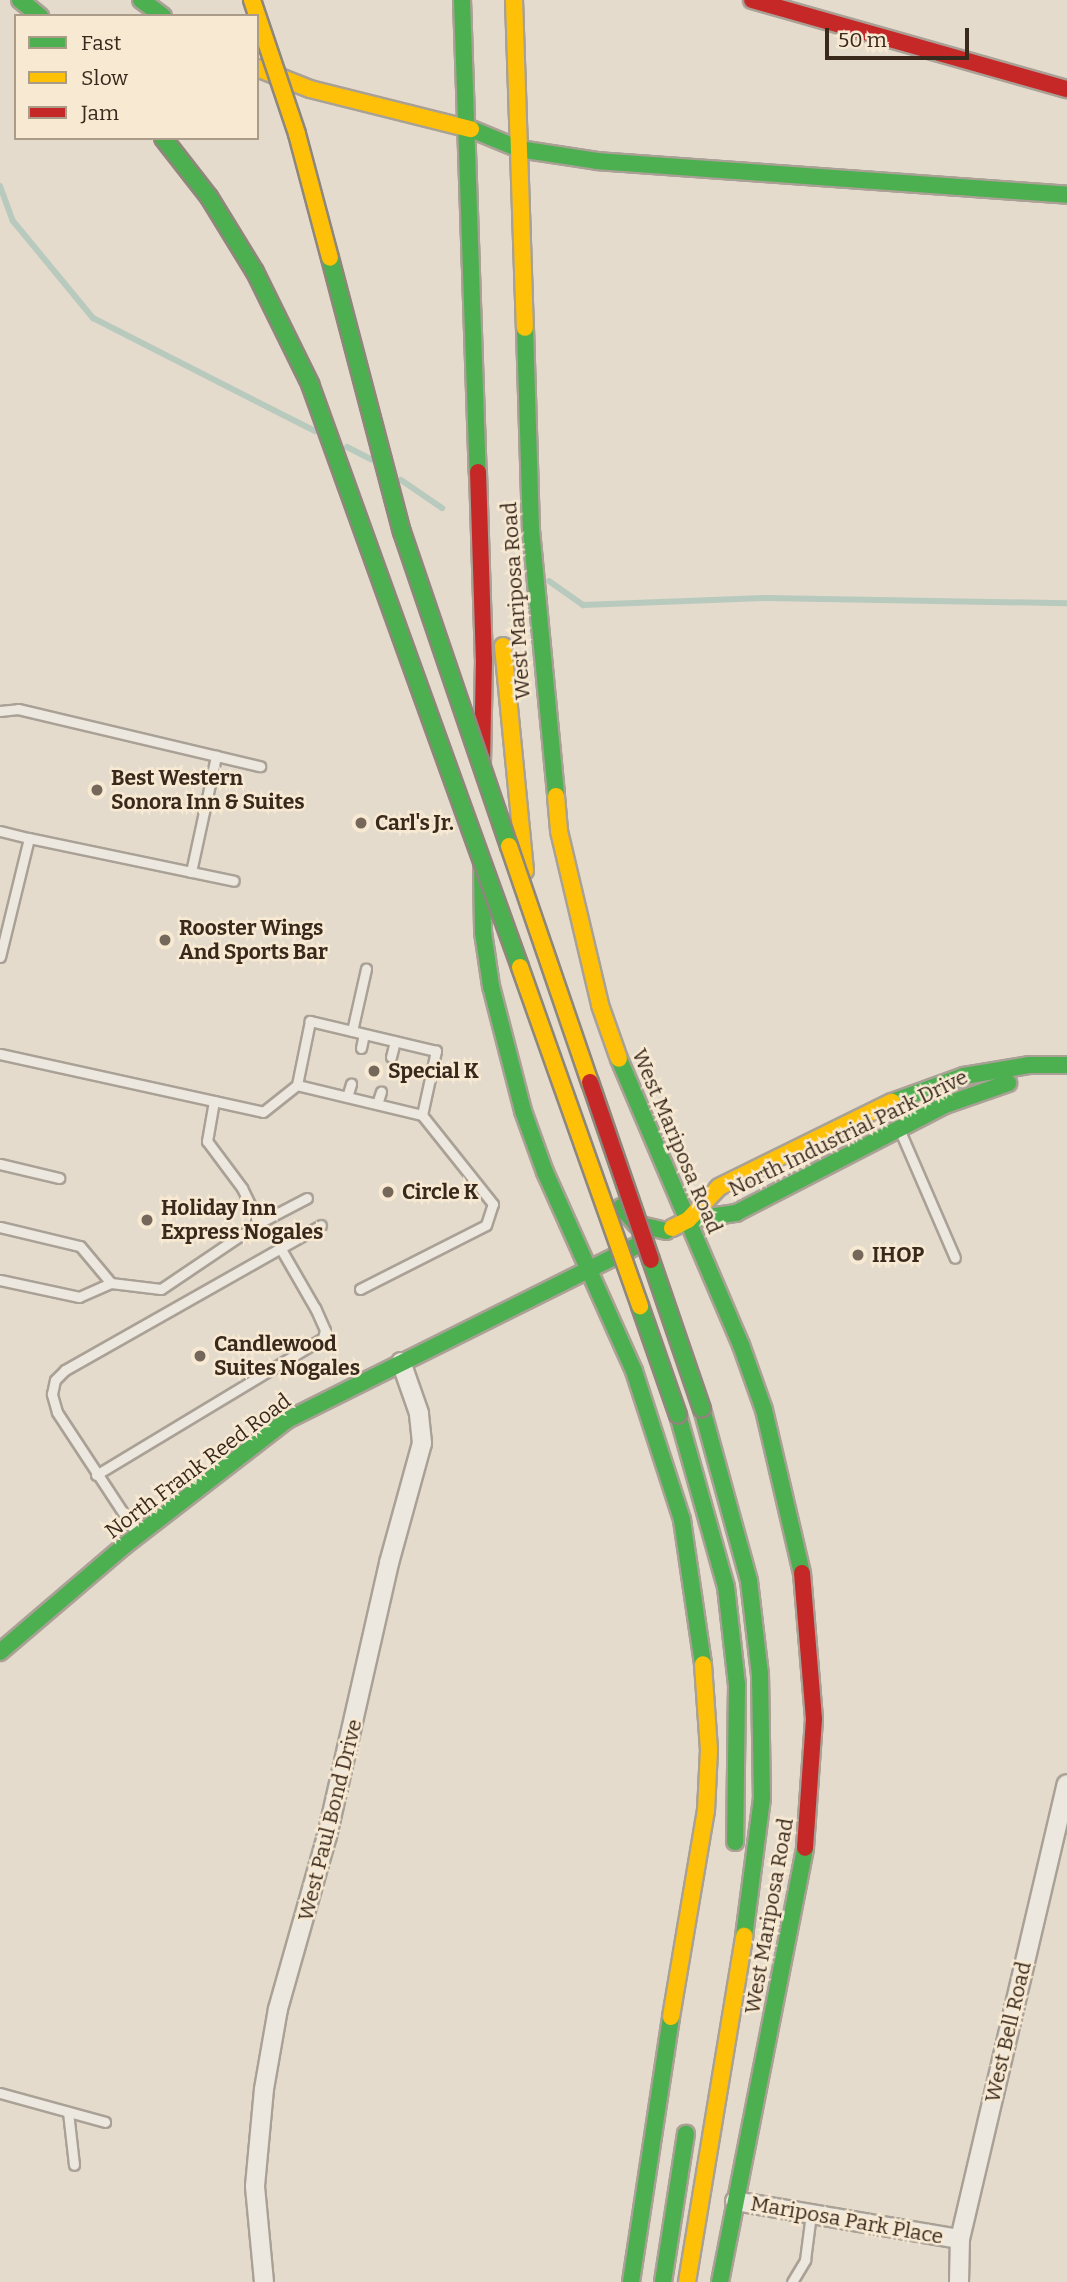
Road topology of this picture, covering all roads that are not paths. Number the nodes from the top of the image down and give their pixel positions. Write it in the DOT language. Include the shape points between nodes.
graph roads {
  1 [pos="141,0"];
  2 [pos="462,0"];
  3 [pos="514,0"];
  4 [pos="752,0"];
  5 [pos="160,14"];
  6 [pos="259,21"];
  7 [pos="259,69"];
  8 [pos="1067,89"];
  9 [pos="465,126"];
  10 [pos="165,140"];
  11 [pos="519,149"];
  12 [pos="1067,195"];
  13 [pos="478,471"];
  14 [pos="0,711"];
  15 [pos="216,756"];
  16 [pos="260,766"];
  17 [pos="0,831"];
  18 [pos="29,838"];
  19 [pos="191,872"];
  20 [pos="234,881"];
  21 [pos="0,957"];
  22 [pos="366,969"];
  23 [pos="352,1031"];
  24 [pos="364,1034"];
  25 [pos="396,1041"];
  26 [pos="361,1048"];
  27 [pos="0,1054"];
  28 [pos="391,1058"];
  29 [pos="1067,1065"];
  30 [pos="1067,1072"];
  31 [pos="351,1084"];
  32 [pos="297,1085"];
  33 [pos="381,1093"];
  34 [pos="347,1097"];
  35 [pos="214,1101"];
  36 [pos="377,1104"];
  37 [pos="888,1104"];
  38 [pos="422,1115"];
  39 [pos="899,1128"];
  40 [pos="0,1164"];
  41 [pos="59,1178"];
  42 [pos="307,1198"];
  43 [pos="688,1220"];
  44 [pos="259,1223"];
  45 [pos="321,1225"];
  46 [pos="0,1227"];
  47 [pos="666,1231"];
  48 [pos="281,1249"];
  49 [pos="955,1258"];
  50 [pos="590,1268"];
  51 [pos="0,1280"];
  52 [pos="111,1283"];
  53 [pos="360,1289"];
  54 [pos="401,1362"];
  55 [pos="96,1475"];
  56 [pos="138,1536"];
  57 [pos="0,1652"];
  58 [pos="1067,1784"];
  59 [pos="733,1864"];
  60 [pos="0,2094"];
  61 [pos="68,2112"];
  62 [pos="690,2115"];
  63 [pos="105,2122"];
  64 [pos="74,2165"];
  65 [pos="735,2201"];
  66 [pos="811,2214"];
  67 [pos="960,2239"];
  68 [pos="264,2282"];
  69 [pos="631,2282"];
  70 [pos="663,2282"];
  71 [pos="687,2282"];
  72 [pos="720,2282"];
  73 [pos="792,2282"];
  74 [pos="959,2282"];
  1 -- 5 [label="main road"];
  2 -- 9 [label="main road, West Mariposa Road"];
  3 -- 11 [label="main road, West Mariposa Road"];
  4 -- 8 [label="main road"];
  6 -- 71 [label="main road, bridge" via="297,134 407,545 702,1409 749,1581 760,1674 762,1798 750,1901"];
  7 -- 9 [label="main road" via="310,89"];
  9 -- 11 [label="main road"];
  9 -- 13 [label="main road, West Mariposa Road"];
  10 -- 59 [label="main road, bridge" via="209,197 255,272 310,384 351,488 678,1415 726,1587 737,1685 739,1800"];
  11 -- 12 [label="main road" via="624,163"];
  11 -- 43 [label="main road, West Mariposa Road" via="524,371 551,780 574,908 632,1098"];
  13 -- 47 [label="main road" via="504,655 524,863 545,985 618,1203 636,1224"];
  13 -- 50 [label="main road, West Mariposa Road" via="484,659 483,932 491,986 544,1172"];
  14 -- 15 [label="lane" via="18,709"];
  15 -- 16 [label="lane"];
  15 -- 19 [label="lane"];
  17 -- 18 [label="lane"];
  18 -- 19 [label="lane"];
  18 -- 21 [label="lane"];
  19 -- 20 [label="lane"];
  22 -- 23 [label="lane"];
  23 -- 24 [label="lane"];
  23 -- 32 [label="lane" via="310,1021"];
  24 -- 25 [label="lane"];
  24 -- 26 [label="lane"];
  25 -- 28 [label="lane"];
  25 -- 38 [label="lane" via="436,1051"];
  27 -- 35 [label="lane"];
  29 -- 37 [label="main road, North Industrial Park Drive" via="1030,1065 976,1074"];
  30 -- 39 [label="main road, North Industrial Park Drive" via="989,1088"];
  31 -- 34 [label="lane"];
  32 -- 34 [label="lane"];
  32 -- 35 [label="lane" via="263,1112"];
  33 -- 36 [label="lane"];
  34 -- 36 [label="lane"];
  35 -- 44 [label="lane" via="207,1141 242,1188"];
  36 -- 38 [label="lane"];
  37 -- 39 [label="main road"];
  37 -- 43 [label="main road, North Industrial Park Drive" via="719,1187"];
  38 -- 53 [label="lane" via="493,1204 486,1224"];
  39 -- 43 [label="main road, North Industrial Park Drive" via="736,1213"];
  39 -- 49 [label="lane"];
  40 -- 41 [label="lane"];
  42 -- 44 [label="lane"];
  43 -- 47 [label="main road, North Industrial Park Drive"];
  43 -- 65 [label="main road, West Mariposa Road" via="741,1345 778,1459 809,1615 813,1680 814,1756 798,1898"];
  44 -- 52 [label="lane" via="160,1289"];
  45 -- 48 [label="lane"];
  46 -- 52 [label="lane" via="80,1246"];
  47 -- 50 [label="main road, North Industrial Park Drive"];
  48 -- 55 [label="lane" via="315,1308 325,1330 323,1338"];
  48 -- 55 [label="lane" via="65,1370 55,1380 52,1394 57,1412"];
  50 -- 54 [label="main road, North Frank Reed Road"];
  50 -- 69 [label="main road, West Mariposa Road" via="634,1371 682,1520 694,1579 709,1750 698,1870 645,2166"];
  51 -- 52 [label="lane" via="79,1297"];
  54 -- 56 [label="main road, North Frank Reed Road" via="287,1420"];
  54 -- 68 [label="street, West Paul Bond Drive" via="419,1413 422,1443 327,1836 278,2009 264,2089 255,2186"];
  55 -- 56 [label="lane"];
  56 -- 57 [label="main road, North Frank Reed Road"];
  58 -- 67 [label="street, West Bell Road"];
  60 -- 61 [label="lane"];
  61 -- 63 [label="lane"];
  61 -- 64 [label="lane"];
  62 -- 70 [label="main road"];
  65 -- 66 [label="street, Mariposa Park Place"];
  65 -- 72 [label="main road, West Mariposa Road"];
  66 -- 67 [label="street, Mariposa Park Place"];
  66 -- 73 [label="lane" via="805,2260"];
  67 -- 74 [label="street, West Bell Road"];
}
